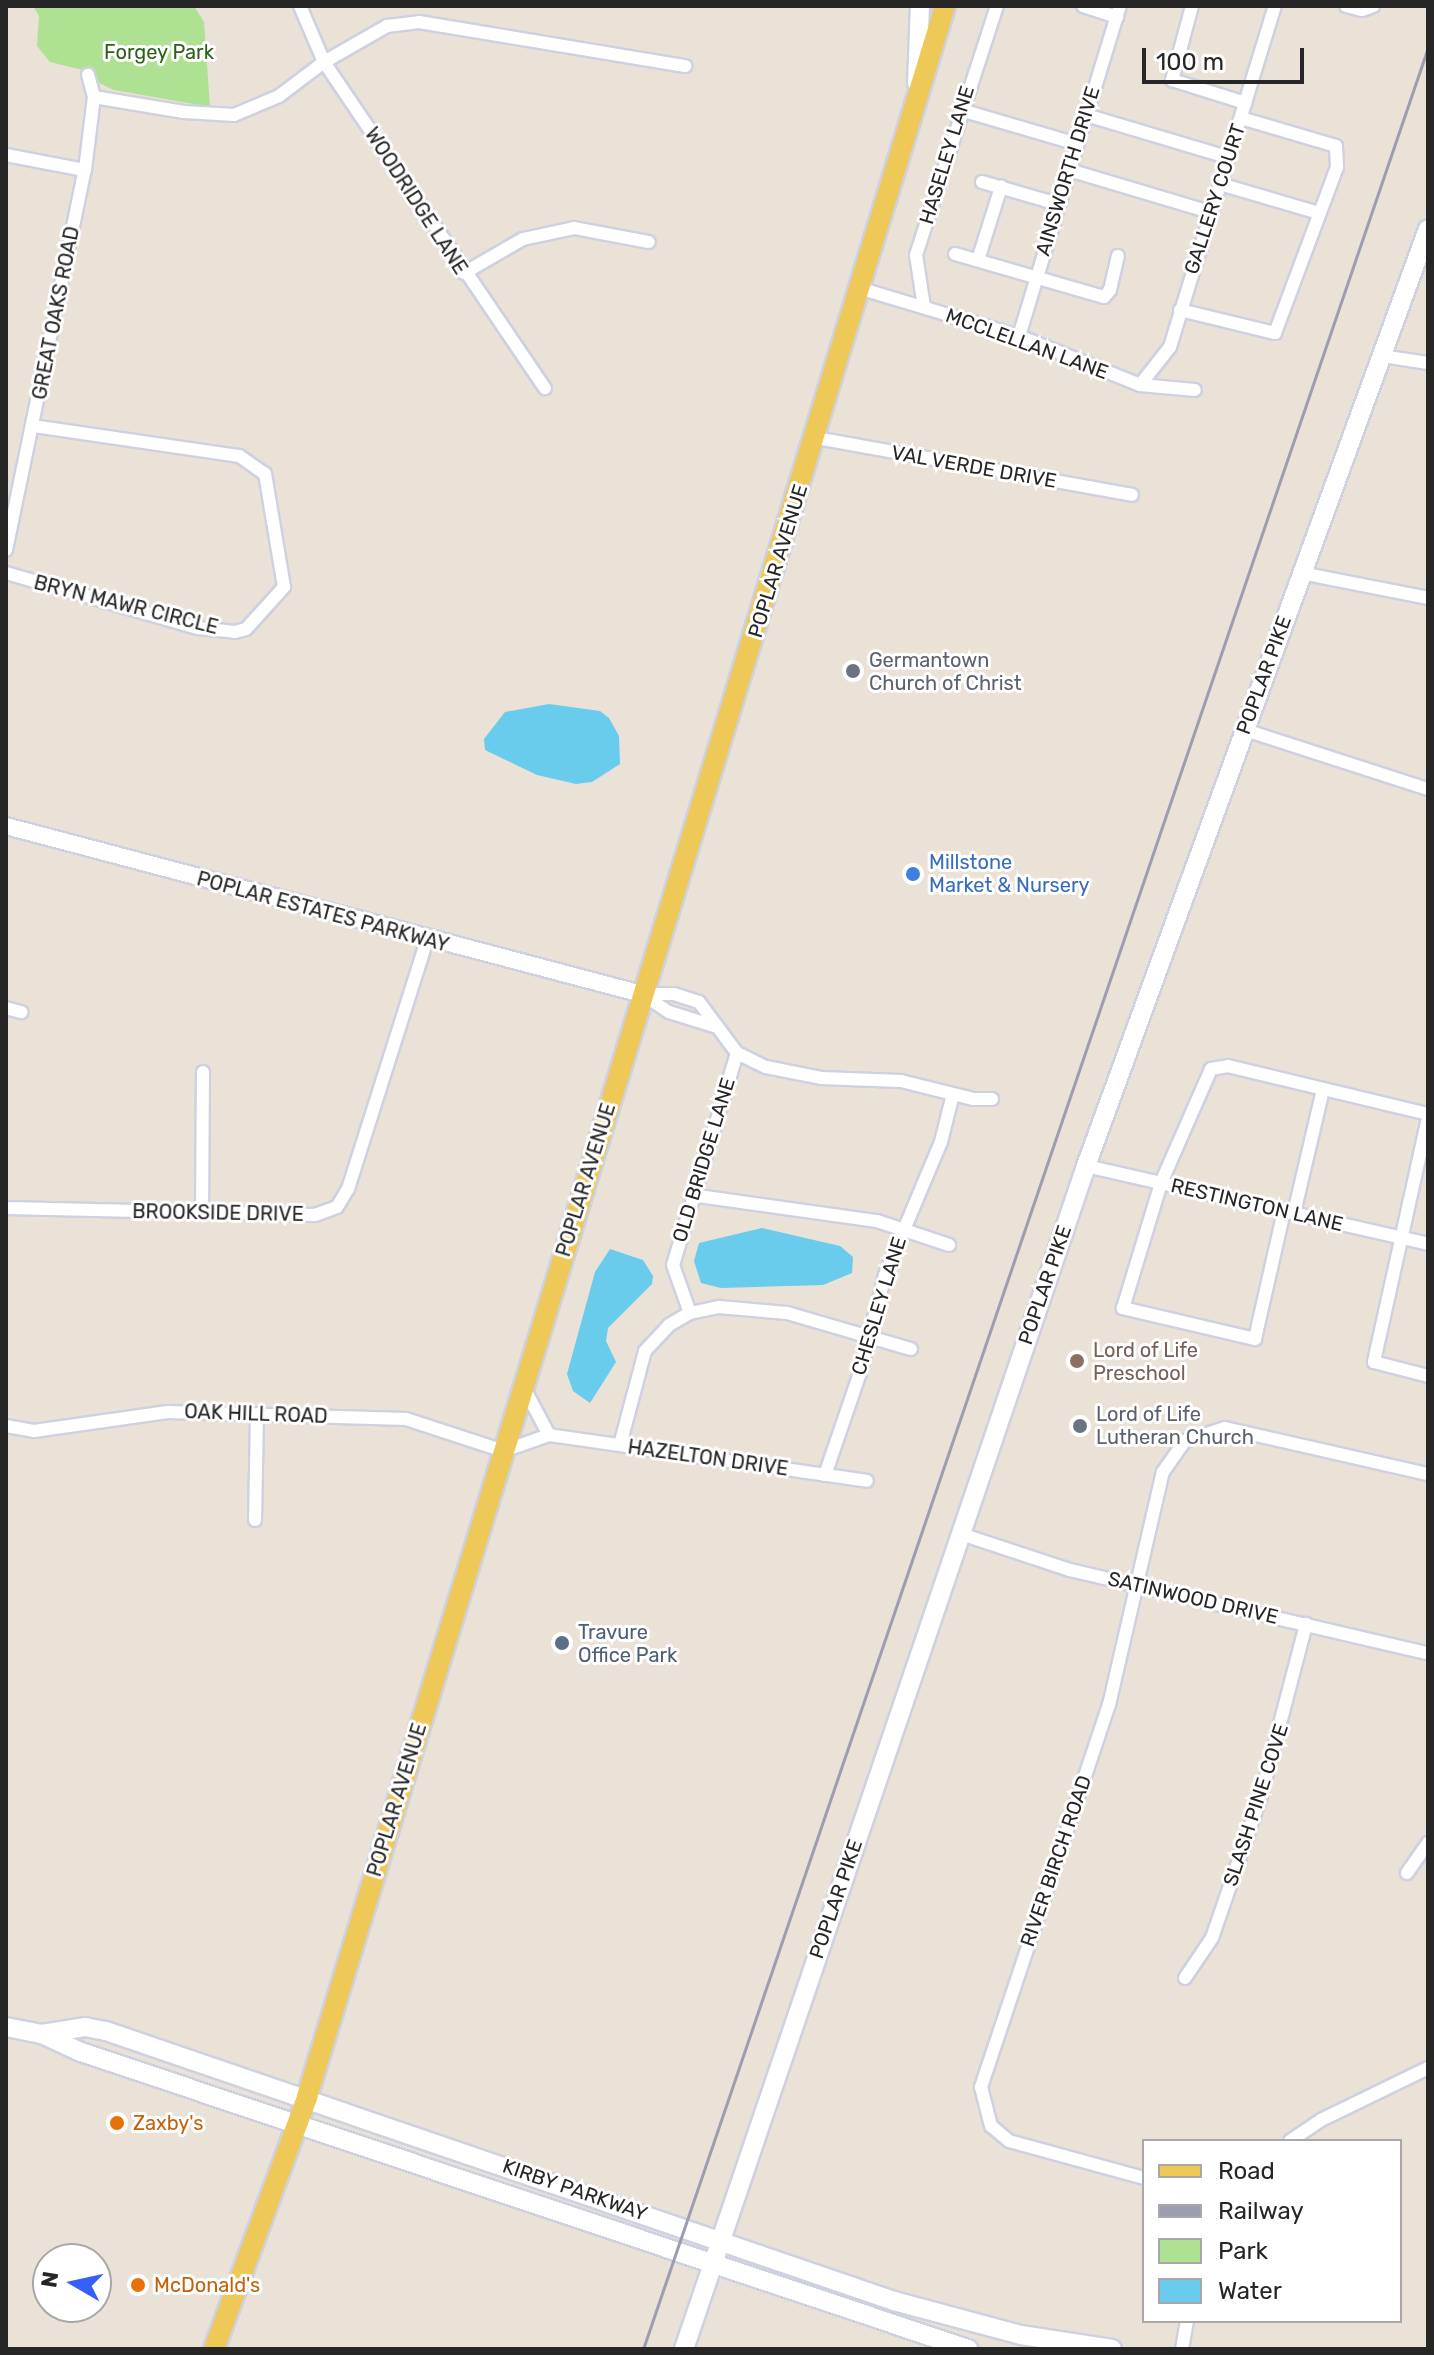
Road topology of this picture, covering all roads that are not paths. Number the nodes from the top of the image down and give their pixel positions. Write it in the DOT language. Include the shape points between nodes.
graph roads {
  1 [pos="300,6"];
  2 [pos="920,6"];
  3 [pos="945,6"];
  4 [pos="997,6"];
  5 [pos="1083,6"];
  6 [pos="1192,6"];
  7 [pos="1275,6"];
  8 [pos="1346,6"];
  9 [pos="1373,6"];
  10 [pos="1118,11"];
  11 [pos="324,62"];
  12 [pos="685,66"];
  13 [pos="88,75"];
  14 [pos="94,97"];
  15 [pos="1246,103"];
  16 [pos="916,105"];
  17 [pos="961,110"];
  18 [pos="1086,115"];
  19 [pos="1241,118"];
  20 [pos="1077,144"];
  21 [pos="6,155"];
  22 [pos="1227,157"];
  23 [pos="85,170"];
  24 [pos="1069,170"];
  25 [pos="982,182"];
  26 [pos="1220,184"];
  27 [pos="1001,187"];
  28 [pos="1058,204"];
  29 [pos="1210,212"];
  30 [pos="1319,213"];
  31 [pos="1428,229"];
  32 [pos="649,242"];
  33 [pos="955,254"];
  34 [pos="1118,256"];
  35 [pos="978,260"];
  36 [pos="464,273"];
  37 [pos="1035,278"];
  38 [pos="862,289"];
  39 [pos="924,307"];
  40 [pos="1180,310"];
  41 [pos="1019,336"];
  42 [pos="1382,356"];
  43 [pos="1428,363"];
  44 [pos="1140,385"];
  45 [pos="545,388"];
  46 [pos="1195,390"];
  47 [pos="33,426"];
  48 [pos="816,438"];
  49 [pos="1132,495"];
  50 [pos="6,550"];
  51 [pos="6,573"];
  52 [pos="1301,573"];
  53 [pos="1428,598"];
  54 [pos="1245,730"];
  55 [pos="1428,789"];
  56 [pos="6,826"];
  57 [pos="427,940"];
  58 [pos="642,994"];
  59 [pos="6,1008"];
  60 [pos="21,1012"];
  61 [pos="715,1027"];
  62 [pos="737,1053"];
  63 [pos="203,1072"];
  64 [pos="1323,1089"];
  65 [pos="953,1094"];
  66 [pos="992,1099"];
  67 [pos="1428,1116"];
  68 [pos="1086,1166"];
  69 [pos="1161,1183"];
  70 [pos="691,1195"];
  71 [pos="6,1208"];
  72 [pos="202,1212"];
  73 [pos="1289,1212"];
  74 [pos="902,1228"];
  75 [pos="1402,1238"];
  76 [pos="1428,1244"];
  77 [pos="949,1245"];
  78 [pos="690,1313"];
  79 [pos="868,1334"];
  80 [pos="911,1349"];
  81 [pos="1428,1376"];
  82 [pos="523,1387"];
  83 [pos="257,1414"];
  84 [pos="6,1426"];
  85 [pos="549,1435"];
  86 [pos="620,1445"];
  87 [pos="504,1451"];
  88 [pos="1428,1474"];
  89 [pos="825,1475"];
  90 [pos="867,1481"];
  91 [pos="255,1520"];
  92 [pos="961,1534"];
  93 [pos="1137,1586"];
  94 [pos="1306,1624"];
  95 [pos="1428,1653"];
  96 [pos="1428,1843"];
  97 [pos="1407,1873"];
  98 [pos="1185,1978"];
  99 [pos="6,2027"];
  100 [pos="42,2034"];
  101 [pos="1428,2068"];
  102 [pos="307,2097"];
  103 [pos="298,2123"];
  104 [pos="1293,2139"];
  105 [pos="1142,2177"];
  106 [pos="721,2239"];
  107 [pos="713,2263"];
  108 [pos="1187,2323"];
  109 [pos="214,2349"];
  110 [pos="684,2349"];
  111 [pos="968,2349"];
  112 [pos="1112,2349"];
  113 [pos="1182,2349"];
  1 -- 11 [label="street, WOODRIDGE LANE"];
  2 -- 16 [label="main road"];
  3 -- 16 [label="main road, POPLAR AVENUE"];
  4 -- 17 [label="street, HASELEY LANE"];
  5 -- 10 [label="street"];
  6 -- 15 [label="street" via="1172,80"];
  7 -- 15 [label="street, GALLERY COURT"];
  8 -- 9 [label="street"];
  10 -- 18 [label="street, AINSWORTH DRIVE"];
  11 -- 12 [label="street" via="387,26 419,22"];
  11 -- 14 [label="street" via="279,96 234,115"];
  11 -- 36 [label="street, WOODRIDGE LANE"];
  13 -- 14 [label="street, GREAT OAKS ROAD"];
  14 -- 23 [label="street, GREAT OAKS ROAD"];
  15 -- 19 [label="street, GALLERY COURT"];
  16 -- 38 [label="main road, POPLAR AVENUE"];
  17 -- 20 [label="street"];
  17 -- 39 [label="street, HASELEY LANE" via="916,255"];
  18 -- 20 [label="street, AINSWORTH DRIVE"];
  18 -- 22 [label="street"];
  19 -- 22 [label="street, GALLERY COURT"];
  19 -- 30 [label="street" via="1336,146 1339,160"];
  20 -- 24 [label="street, AINSWORTH DRIVE"];
  21 -- 23 [label="street"];
  22 -- 26 [label="street, GALLERY COURT"];
  23 -- 47 [label="street, GREAT OAKS ROAD"];
  24 -- 28 [label="street, AINSWORTH DRIVE"];
  24 -- 29 [label="street"];
  25 -- 27 [label="street"];
  26 -- 29 [label="street, GALLERY COURT"];
  26 -- 30 [label="street"];
  27 -- 28 [label="street"];
  27 -- 35 [label="street"];
  28 -- 37 [label="street, AINSWORTH DRIVE"];
  29 -- 40 [label="street, GALLERY COURT"];
  30 -- 40 [label="street" via="1275,333"];
  31 -- 42 [label="main road, POPLAR PIKE"];
  32 -- 36 [label="street" via="574,228 523,239"];
  33 -- 35 [label="street"];
  34 -- 37 [label="street" via="1104,297"];
  35 -- 37 [label="street"];
  36 -- 45 [label="street, WOODRIDGE LANE"];
  37 -- 41 [label="street, AINSWORTH DRIVE"];
  38 -- 39 [label="street, MCCLELLAN LANE"];
  38 -- 48 [label="main road, POPLAR AVENUE"];
  39 -- 41 [label="street, MCCLELLAN LANE"];
  40 -- 44 [label="street, GALLERY COURT" via="1170,347"];
  41 -- 44 [label="street, MCCLELLAN LANE"];
  42 -- 43 [label="street"];
  42 -- 52 [label="main road, POPLAR PIKE"];
  44 -- 46 [label="street, MCCLELLAN LANE"];
  47 -- 50 [label="street, GREAT OAKS ROAD"];
  47 -- 51 [label="street, BRYN MAWR CIRCLE" via="239,456 265,474 284,587 246,629 198,628"];
  48 -- 49 [label="street, VAL VERDE DRIVE"];
  48 -- 58 [label="main road, POPLAR AVENUE"];
  52 -- 53 [label="street"];
  52 -- 54 [label="main road, POPLAR PIKE"];
  54 -- 55 [label="street"];
  54 -- 68 [label="main road, POPLAR PIKE"];
  56 -- 57 [label="street, POPLAR ESTATES PARKWAY"];
  57 -- 58 [label="street, POPLAR ESTATES PARKWAY"];
  57 -- 72 [label="street, BROOKSIDE DRIVE" via="348,1189 337,1207 315,1215"];
  58 -- 61 [label="street" via="669,1012"];
  58 -- 61 [label="street" via="689,997 699,1002"];
  58 -- 82 [label="main road, POPLAR AVENUE"];
  59 -- 60 [label="street"];
  61 -- 62 [label="street"];
  62 -- 65 [label="street" via="792,1072 901,1081"];
  62 -- 70 [label="street, OLD BRIDGE LANE"];
  63 -- 72 [label="street"];
  64 -- 67 [label="street"];
  64 -- 69 [label="street" via="1219,1066 1203,1077"];
  64 -- 73 [label="street"];
  65 -- 66 [label="street"];
  65 -- 74 [label="street, CHESLEY LANE" via="941,1142"];
  67 -- 75 [label="street"];
  68 -- 69 [label="street, RESTINGTON LANE"];
  68 -- 92 [label="main road, POPLAR PIKE"];
  69 -- 73 [label="street, RESTINGTON LANE"];
  69 -- 73 [label="street" via="1123,1308 1255,1339"];
  70 -- 74 [label="street"];
  70 -- 78 [label="street, OLD BRIDGE LANE" via="673,1265"];
  71 -- 72 [label="street, BROOKSIDE DRIVE"];
  73 -- 75 [label="street, RESTINGTON LANE"];
  74 -- 77 [label="street"];
  74 -- 79 [label="street, CHESLEY LANE"];
  75 -- 76 [label="street, RESTINGTON LANE"];
  75 -- 81 [label="street" via="1374,1362"];
  78 -- 79 [label="street" via="719,1307 787,1313"];
  78 -- 86 [label="street" via="669,1325 645,1351"];
  79 -- 80 [label="street"];
  79 -- 89 [label="street, CHESLEY LANE"];
  82 -- 85 [label="street"];
  82 -- 87 [label="main road, POPLAR AVENUE"];
  83 -- 84 [label="street, OAK HILL ROAD" via="122,1415 34,1431"];
  83 -- 87 [label="street, OAK HILL ROAD" via="406,1419"];
  83 -- 91 [label="street"];
  85 -- 86 [label="street, HAZELTON DRIVE"];
  85 -- 87 [label="street, HAZELTON DRIVE"];
  86 -- 89 [label="street, HAZELTON DRIVE"];
  87 -- 102 [label="main road, POPLAR AVENUE"];
  88 -- 93 [label="street, RIVER BIRCH ROAD" via="1234,1429 1208,1431 1185,1441 1163,1472"];
  89 -- 90 [label="street, HAZELTON DRIVE"];
  92 -- 93 [label="street, SATINWOOD DRIVE"];
  92 -- 106 [label="main road, POPLAR PIKE"];
  93 -- 94 [label="street, SATINWOOD DRIVE"];
  93 -- 105 [label="street, RIVER BIRCH ROAD" via="1101,1730 981,2087 991,2126 1009,2141"];
  94 -- 95 [label="street, SATINWOOD DRIVE"];
  94 -- 98 [label="street, SLASH PINE COVE" via="1261,1796 1212,1938"];
  96 -- 97 [label="street"];
  99 -- 100 [label="main road, KIRBY PARKWAY"];
  100 -- 102 [label="main road, KIRBY PARKWAY" via="85,2027 106,2031"];
  100 -- 103 [label="main road, KIRBY PARKWAY"];
  101 -- 104 [label="street"];
  102 -- 103 [label="main road, POPLAR AVENUE"];
  102 -- 106 [label="main road, KIRBY PARKWAY"];
  103 -- 107 [label="main road, KIRBY PARKWAY"];
  103 -- 109 [label="main road, POPLAR AVENUE"];
  106 -- 107 [label="main road, POPLAR PIKE"];
  106 -- 112 [label="main road, KIRBY PARKWAY" via="968,2323"];
  107 -- 110 [label="main road, POPLAR PIKE"];
  107 -- 111 [label="main road, KIRBY PARKWAY"];
  108 -- 113 [label="street"];
}
